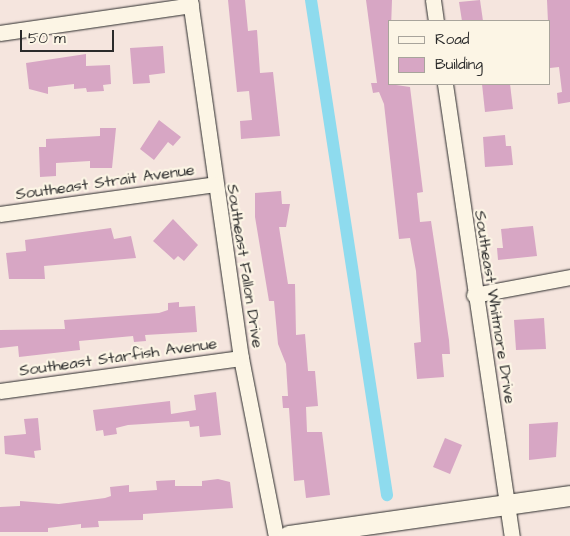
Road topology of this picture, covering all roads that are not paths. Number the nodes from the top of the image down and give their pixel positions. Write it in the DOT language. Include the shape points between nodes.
graph roads {
  1 [pos="433,0"];
  2 [pos="190,2"];
  3 [pos="436,20"];
  4 [pos="0,33"];
  5 [pos="445,85"];
  6 [pos="215,184"];
  7 [pos="0,214"];
  8 [pos="570,277"];
  9 [pos="474,294"];
  10 [pos="241,358"];
  11 [pos="0,391"];
  12 [pos="570,496"];
  13 [pos="508,505"];
  14 [pos="276,536"];
  15 [pos="289,536"];
  16 [pos="512,536"];
  1 -- 3 [label="street"];
  2 -- 4 [label="street"];
  2 -- 6 [label="street, Southeast Fallon Drive"];
  5 -- 9 [label="street, Southeast Whitmore Drive"];
  6 -- 7 [label="street, Southeast Strait Avenue"];
  6 -- 10 [label="street, Southeast Fallon Drive"];
  8 -- 9 [label="street"];
  9 -- 13 [label="street, Southeast Whitmore Drive"];
  10 -- 11 [label="street, Southeast Starfish Avenue"];
  10 -- 14 [label="street, Southeast Fallon Drive"];
  12 -- 13 [label="street"];
  13 -- 15 [label="street"];
  13 -- 16 [label="street, Southeast Whitmore Drive"];
}
